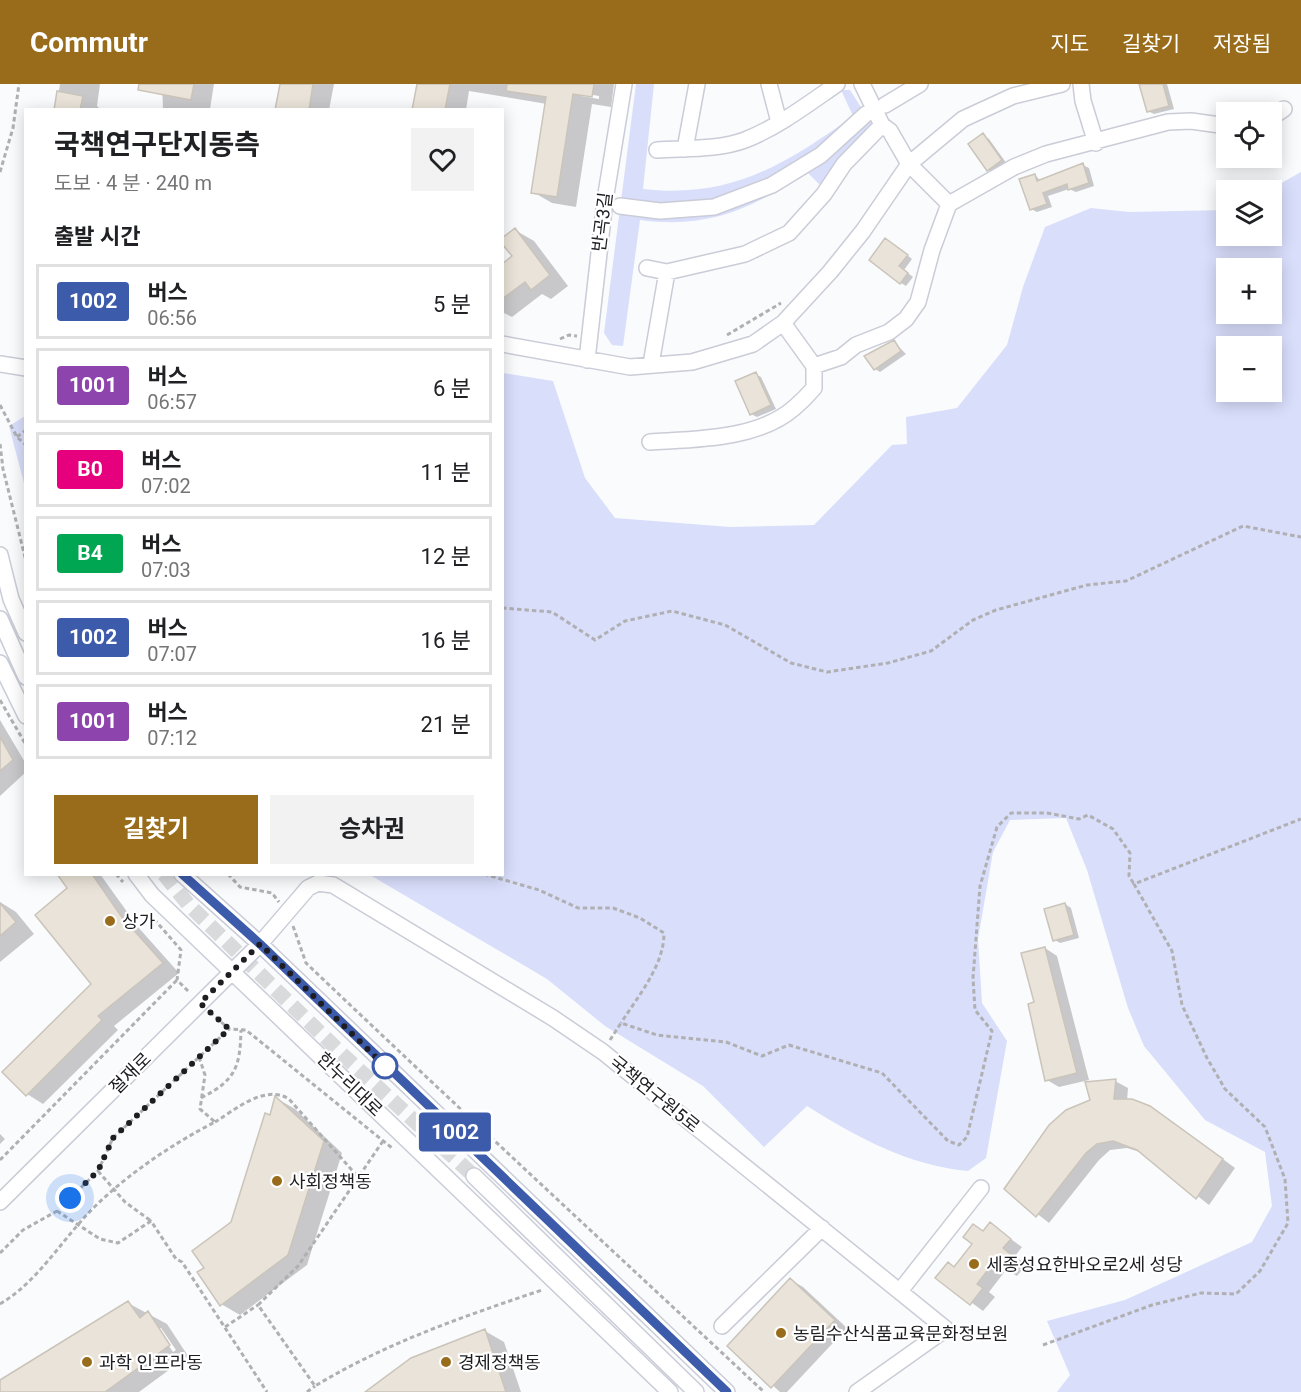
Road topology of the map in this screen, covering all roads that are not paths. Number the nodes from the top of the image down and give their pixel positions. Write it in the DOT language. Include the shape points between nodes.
graph roads {
  1 [pos="624,84"];
  2 [pos="697,84"];
  3 [pos="769,84"];
  4 [pos="837,84"];
  5 [pos="862,84"];
  6 [pos="920,84"];
  7 [pos="1062,84"];
  8 [pos="1081,84"];
  9 [pos="885,105"];
  10 [pos="866,114"];
  11 [pos="779,122"];
  12 [pos="1216,124"];
  13 [pos="882,125"];
  14 [pos="1096,143"];
  15 [pos="685,149"];
  16 [pos="657,150"];
  17 [pos="909,164"];
  18 [pos="949,204"];
  19 [pos="620,206"];
  20 [pos="647,268"];
  21 [pos="667,273"];
  22 [pos="783,323"];
  23 [pos="504,344"];
  24 [pos="587,360"];
  25 [pos="0,364"];
  26 [pos="651,364"];
  27 [pos="814,366"];
  28 [pos="24,368"];
  29 [pos="650,442"];
  30 [pos="0,555"];
  31 [pos="0,619"];
  32 [pos="24,628"];
  33 [pos="0,663"];
  34 [pos="24,673"];
  35 [pos="24,712"];
  36 [pos="184,876"];
  37 [pos="130,879"];
  38 [pos="260,944"];
  39 [pos="233,970"];
  40 [pos="474,1176"];
  41 [pos="981,1188"];
  42 [pos="0,1202"];
  43 [pos="822,1228"];
  44 [pos="900,1291"];
  45 [pos="722,1326"];
  46 [pos="670,1392"];
  47 [pos="696,1392"];
  48 [pos="727,1392"];
  49 [pos="856,1392"];
  1 -- 24 [label="street, 반곡3길" via="605,200"];
  2 -- 15 [label="street"];
  3 -- 11 [label="street"];
  4 -- 11 [label="street"];
  5 -- 13 [label="street"];
  6 -- 9 [label="street"];
  7 -- 17 [label="street" via="1013,96 963,119"];
  8 -- 14 [label="street"];
  10 -- 19 [label="street" via="821,155 772,184 714,207 660,211"];
  11 -- 15 [label="street" via="744,140"];
  12 -- 14 [label="street" via="1168,122"];
  13 -- 17 [label="street" via="891,131"];
  13 -- 21 [label="street" via="844,164 824,194 789,233 744,254"];
  14 -- 18 [label="street" via="1046,154 1014,167"];
  15 -- 16 [label="street"];
  17 -- 18 [label="street"];
  17 -- 22 [label="street" via="863,231"];
  18 -- 27 [label="street" via="918,302 906,319 889,332 856,345 842,357"];
  20 -- 21 [label="street"];
  21 -- 26 [label="street"];
  22 -- 26 [label="street" via="753,344 713,357"];
  22 -- 27 [label="street"];
  23 -- 24 [label="street"];
  24 -- 26 [label="street" via="630,367"];
  25 -- 28 [label="street"];
  27 -- 29 [label="street" via="814,388 794,409 776,420 750,430 702,439"];
  30 -- 32 [label="street" via="11,599"];
  31 -- 34 [label="street"];
  33 -- 35 [label="street"];
  36 -- 38 [label="street, 한누리대로"];
  37 -- 39 [label="street, 한누리대로"];
  38 -- 39 [label="street, 절재로"];
  38 -- 43 [label="street, 국책연구원5로" via="308,888 318,883 333,885 603,1052"];
  38 -- 48 [label="street, 한누리대로"];
  39 -- 42 [label="street, 절재로"];
  39 -- 46 [label="street, 한누리대로"];
  40 -- 47 [label="street"];
  41 -- 44 [label="street"];
  43 -- 44 [label="street, 국책연구원5로"];
  43 -- 45 [label="street"];
  44 -- 49 [label="street, 국책연구원5로" via="946,1329"];
}
